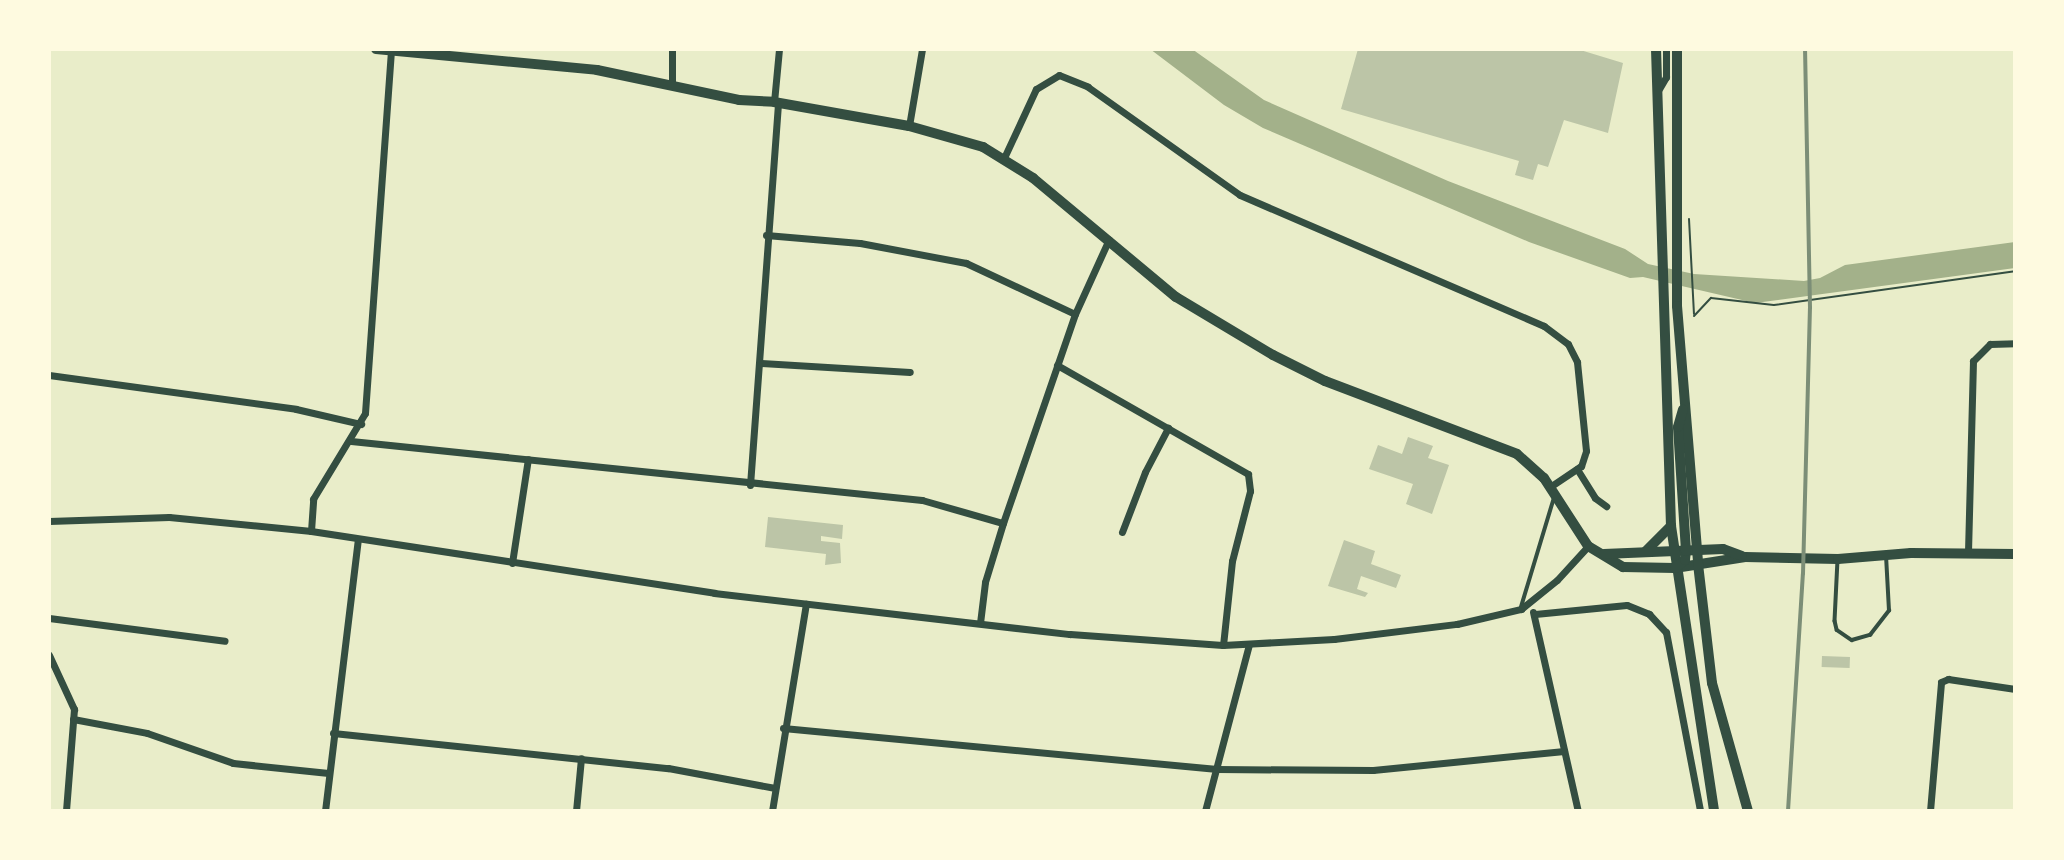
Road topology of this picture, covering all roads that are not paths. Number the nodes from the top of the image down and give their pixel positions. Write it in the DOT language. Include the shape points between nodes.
graph roads {
  1 [pos="376,49"];
  2 [pos="672,49"];
  3 [pos="779,49"];
  4 [pos="922,49"];
  5 [pos="1656,49"];
  6 [pos="1666,49"];
  7 [pos="1677,49"];
  8 [pos="391,51"];
  9 [pos="672,83"];
  10 [pos="1657,93"];
  11 [pos="776,102"];
  12 [pos="909,126"];
  13 [pos="1003,160"];
  14 [pos="766,235"];
  15 [pos="1109,239"];
  16 [pos="1075,314"];
  17 [pos="2015,343"];
  18 [pos="760,363"];
  19 [pos="1056,365"];
  20 [pos="910,372"];
  21 [pos="49,375"];
  22 [pos="361,424"];
  23 [pos="1168,428"];
  24 [pos="351,441"];
  25 [pos="528,459"];
  26 [pos="1577,469"];
  27 [pos="750,485"];
  28 [pos="1553,491"];
  29 [pos="1606,506"];
  30 [pos="49,521"];
  31 [pos="1003,523"];
  32 [pos="1671,526"];
  33 [pos="311,531"];
  34 [pos="1122,532"];
  35 [pos="358,539"];
  36 [pos="1588,546"];
  37 [pos="1686,551"];
  38 [pos="1968,552"];
  39 [pos="1644,553"];
  40 [pos="1602,554"];
  41 [pos="2015,554"];
  42 [pos="1886,556"];
  43 [pos="1745,557"];
  44 [pos="1838,559"];
  45 [pos="512,563"];
  46 [pos="1698,564"];
  47 [pos="1675,568"];
  48 [pos="806,604"];
  49 [pos="1524,608"];
  50 [pos="1535,614"];
  51 [pos="49,618"];
  52 [pos="980,623"];
  53 [pos="225,641"];
  54 [pos="1223,645"];
  55 [pos="1249,645"];
  56 [pos="49,655"];
  57 [pos="59,677"];
  58 [pos="49,682"];
  59 [pos="2015,689"];
  60 [pos="73,719"];
  61 [pos="783,728"];
  62 [pos="333,733"];
  63 [pos="1564,751"];
  64 [pos="581,758"];
  65 [pos="1217,769"];
  66 [pos="328,774"];
  67 [pos="775,788"];
  68 [pos="66,811"];
  69 [pos="325,811"];
  70 [pos="576,811"];
  71 [pos="772,811"];
  72 [pos="1205,811"];
  73 [pos="1578,811"];
  74 [pos="1700,811"];
  75 [pos="1714,811"];
  76 [pos="1748,811"];
  77 [pos="1930,811"];
  1 -- 8 [label="main road"];
  2 -- 9 [label="street"];
  3 -- 11 [label="street"];
  4 -- 12 [label="street"];
  5 -- 10 [label="highway"];
  6 -- 10 [label="street" via="1666,77"];
  7 -- 37 [label="highway" via="1677,306 1685,404"];
  8 -- 9 [label="main road" via="543,63"];
  8 -- 22 [label="street" via="372,331"];
  9 -- 11 [label="main road" via="739,100"];
  10 -- 32 [label="highway"];
  11 -- 12 [label="main road"];
  11 -- 14 [label="street"];
  12 -- 13 [label="main road" via="963,140"];
  13 -- 15 [label="main road"];
  13 -- 26 [label="street" via="1036,89 1059,75 1088,87 1240,195 1544,326 1568,344 1577,362 1586,451"];
  14 -- 16 [label="street" via="860,243 966,263"];
  14 -- 18 [label="street"];
  15 -- 16 [label="street"];
  15 -- 28 [label="main road" via="1176,297 1273,355 1325,381 1505,447"];
  16 -- 19 [label="street"];
  17 -- 38 [label="street" via="1990,344 1973,361"];
  18 -- 20 [label="street"];
  18 -- 27 [label="street"];
  19 -- 23 [label="street"];
  19 -- 31 [label="street"];
  21 -- 22 [label="street" via="296,409"];
  22 -- 24 [label="street"];
  23 -- 34 [label="street"];
  23 -- 54 [label="street" via="1248,474 1251,482 1232,561"];
  24 -- 25 [label="street"];
  24 -- 33 [label="street" via="313,499"];
  25 -- 27 [label="street"];
  25 -- 45 [label="street"];
  26 -- 28 [label="street"];
  26 -- 29 [label="street" via="1595,498"];
  27 -- 31 [label="street" via="922,500"];
  28 -- 36 [label="main road"];
  28 -- 49 [label="lane"];
  30 -- 33 [label="street" via="169,517"];
  31 -- 52 [label="street" via="985,582"];
  32 -- 37 [label="highway"];
  32 -- 39 [label="main road"];
  33 -- 35 [label="street"];
  35 -- 45 [label="street"];
  35 -- 62 [label="street"];
  36 -- 40 [label="main road"];
  36 -- 49 [label="street"];
  37 -- 39 [label="main road"];
  37 -- 43 [label="main road" via="1723,549"];
  37 -- 46 [label="highway"];
  37 -- 47 [label="highway"];
  38 -- 41 [label="main road"];
  38 -- 42 [label="main road"];
  39 -- 40 [label="main road"];
  40 -- 47 [label="main road" via="1623,567"];
  42 -- 44 [label="main road"];
  42 -- 44 [label="lane" via="1889,611 1870,635 1852,640 1837,630 1835,621"];
  43 -- 44 [label="main road"];
  43 -- 46 [label="main road"];
  45 -- 48 [label="street"];
  46 -- 47 [label="main road"];
  46 -- 76 [label="highway" via="1712,683"];
  47 -- 75 [label="highway"];
  48 -- 52 [label="street"];
  48 -- 61 [label="street"];
  49 -- 50 [label="street"];
  49 -- 55 [label="street" via="1457,624"];
  50 -- 63 [label="street"];
  50 -- 74 [label="street" via="1627,605 1649,614 1666,632"];
  51 -- 53 [label="street"];
  52 -- 54 [label="street"];
  54 -- 55 [label="street"];
  55 -- 65 [label="street"];
  56 -- 57 [label="street"];
  57 -- 58 [label="street"];
  57 -- 60 [label="street" via="74,709"];
  59 -- 77 [label="street" via="1948,679 1941,682"];
  60 -- 66 [label="street" via="147,733 233,763"];
  60 -- 68 [label="street"];
  61 -- 65 [label="street"];
  61 -- 67 [label="street"];
  62 -- 64 [label="street"];
  62 -- 66 [label="street"];
  63 -- 65 [label="street" via="1373,770"];
  63 -- 73 [label="street"];
  64 -- 67 [label="street"];
  64 -- 70 [label="street"];
  65 -- 72 [label="street"];
  66 -- 69 [label="street"];
  67 -- 71 [label="street"];
}
